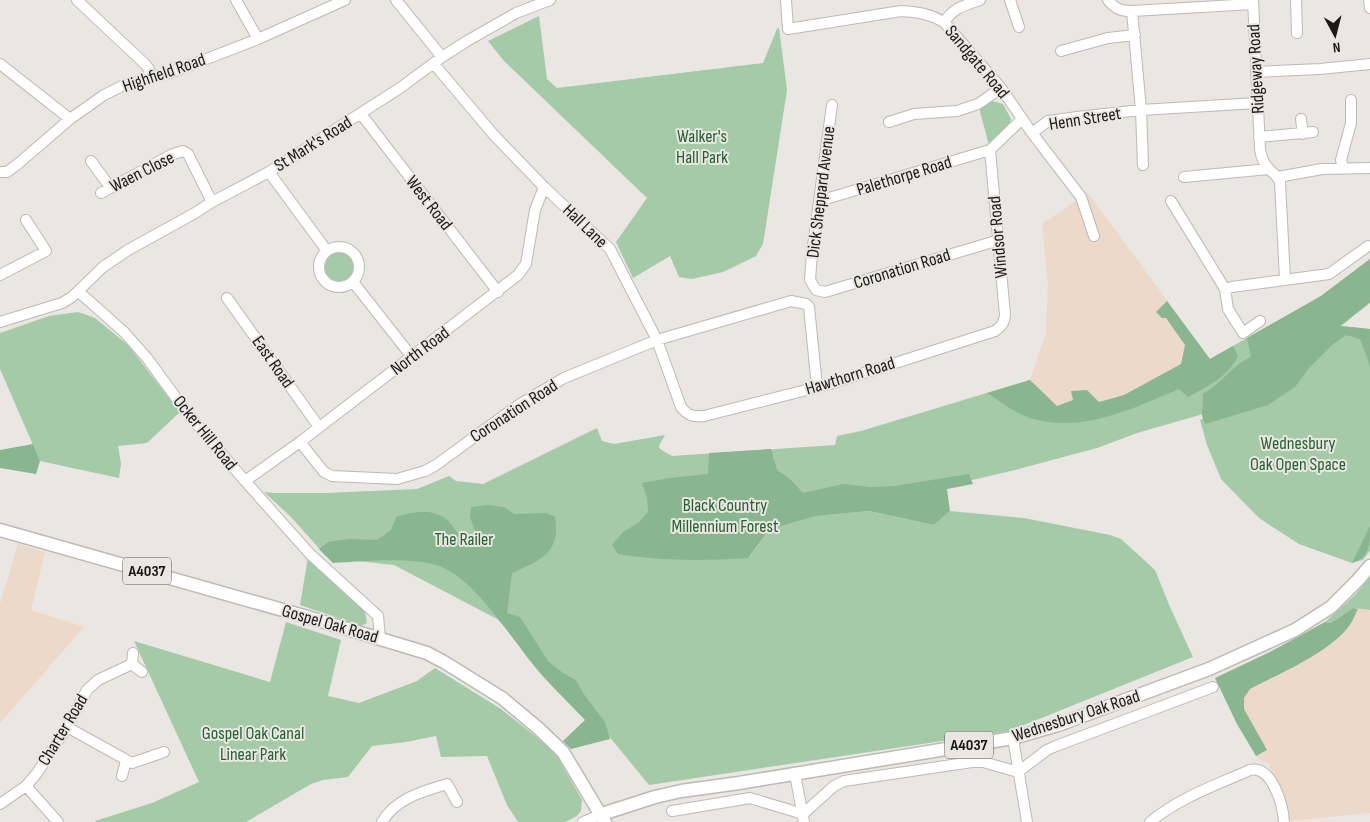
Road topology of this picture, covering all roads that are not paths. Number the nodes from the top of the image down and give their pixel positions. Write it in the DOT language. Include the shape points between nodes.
graph roads {
  1 [pos="77,0"];
  2 [pos="236,0"];
  3 [pos="345,0"];
  4 [pos="396,0"];
  5 [pos="550,0"];
  6 [pos="786,0"];
  7 [pos="980,0"];
  8 [pos="1010,0"];
  9 [pos="1108,0"];
  10 [pos="1296,0"];
  11 [pos="1369,0"];
  12 [pos="1253,2"];
  13 [pos="1191,4"];
  14 [pos="1370,8"];
  15 [pos="1132,11"];
  16 [pos="944,22"];
  17 [pos="1019,27"];
  18 [pos="1297,33"];
  19 [pos="1134,35"];
  20 [pos="258,38"];
  21 [pos="1061,51"];
  22 [pos="442,57"];
  23 [pos="0,64"];
  24 [pos="434,64"];
  25 [pos="1370,64"];
  26 [pos="1256,72"];
  27 [pos="150,78"];
  28 [pos="1001,88"];
  29 [pos="1351,100"];
  30 [pos="1256,103"];
  31 [pos="832,105"];
  32 [pos="1141,110"];
  33 [pos="360,114"];
  34 [pos="70,118"];
  35 [pos="1022,119"];
  36 [pos="1301,120"];
  37 [pos="889,122"];
  38 [pos="1032,133"];
  39 [pos="1260,137"];
  40 [pos="990,150"];
  41 [pos="91,161"];
  42 [pos="1143,165"];
  43 [pos="1342,167"];
  44 [pos="1370,168"];
  45 [pos="1268,169"];
  46 [pos="0,172"];
  47 [pos="269,172"];
  48 [pos="1184,177"];
  49 [pos="1278,177"];
  50 [pos="544,187"];
  51 [pos="819,201"];
  52 [pos="1171,201"];
  53 [pos="212,202"];
  54 [pos="26,220"];
  55 [pos="1094,236"];
  56 [pos="999,240"];
  57 [pos="1368,246"];
  58 [pos="327,251"];
  59 [pos="0,275"];
  60 [pos="810,280"];
  61 [pos="1285,280"];
  62 [pos="353,282"];
  63 [pos="1225,289"];
  64 [pos="78,292"];
  65 [pos="498,292"];
  66 [pos="227,298"];
  67 [pos="1,318"];
  68 [pos="1260,321"];
  69 [pos="1004,323"];
  70 [pos="657,340"];
  71 [pos="412,357"];
  72 [pos="817,388"];
  73 [pos="692,416"];
  74 [pos="319,427"];
  75 [pos="300,442"];
  76 [pos="245,481"];
  77 [pos="0,530"];
  78 [pos="1370,566"];
  79 [pos="380,638"];
  80 [pos="134,653"];
  81 [pos="132,664"];
  82 [pos="142,672"];
  83 [pos="1213,687"];
  84 [pos="66,727"];
  85 [pos="1013,738"];
  86 [pos="164,752"];
  87 [pos="126,760"];
  88 [pos="1018,772"];
  89 [pos="795,774"];
  90 [pos="122,776"];
  91 [pos="26,786"];
  92 [pos="457,802"];
  93 [pos="0,804"];
  94 [pos="672,811"];
  95 [pos="604,818"];
  96 [pos="803,818"];
  97 [pos="58,822"];
  98 [pos="382,822"];
  99 [pos="583,822"];
  100 [pos="1027,822"];
  101 [pos="1150,822"];
  102 [pos="1284,822"];
  1 -- 27 [label="street" via="145,64"];
  2 -- 20 [label="street"];
  3 -- 20 [label="street, Highfield Road"];
  4 -- 22 [label="street"];
  5 -- 22 [label="street, St Mark's Road" via="516,13"];
  6 -- 16 [label="street, Sandgate Road" via="788,29 901,11 934,16"];
  7 -- 16 [label="street" via="951,12"];
  8 -- 17 [label="street"];
  9 -- 15 [label="street" via="1121,11"];
  10 -- 18 [label="street"];
  11 -- 14 [label="street"];
  12 -- 13 [label="street"];
  12 -- 26 [label="street, Ridgeway Road"];
  13 -- 15 [label="street"];
  15 -- 19 [label="street"];
  16 -- 28 [label="street, Sandgate Road"];
  19 -- 21 [label="street" via="1108,38"];
  19 -- 32 [label="street"];
  20 -- 27 [label="street, Highfield Road"];
  22 -- 24 [label="street, St Mark's Road"];
  23 -- 34 [label="street"];
  24 -- 33 [label="street, St Mark's Road"];
  24 -- 50 [label="street, Hall Lane" via="493,134"];
  25 -- 26 [label="street"];
  26 -- 30 [label="street, Ridgeway Road"];
  27 -- 34 [label="street, Highfield Road" via="124,85"];
  28 -- 35 [label="street, Sandgate Road"];
  28 -- 37 [label="street" via="978,104 957,111 914,114"];
  29 -- 43 [label="street" via="1351,123"];
  30 -- 32 [label="street, Henn Street"];
  30 -- 39 [label="street, Ridgeway Road"];
  31 -- 51 [label="street, Dick Sheppard Avenue"];
  32 -- 38 [label="street, Henn Street" via="1048,121"];
  32 -- 42 [label="street"];
  33 -- 47 [label="street, St Mark's Road"];
  33 -- 65 [label="street, West Road"];
  34 -- 46 [label="street, Highfield Road" via="19,163 7,172"];
  35 -- 38 [label="street, Sandgate Road"];
  35 -- 40 [label="street"];
  36 -- 39 [label="street, Ridgeway Road" via="1308,133"];
  38 -- 55 [label="street, Sandgate Road" via="1081,198"];
  39 -- 45 [label="street, Ridgeway Road" via="1262,159"];
  40 -- 51 [label="street, Palethorpe Road"];
  40 -- 56 [label="street, Windsor Road"];
  41 -- 53 [label="street, Waen Close" via="105,190 183,151 188,154"];
  43 -- 44 [label="street"];
  43 -- 49 [label="street"];
  45 -- 48 [label="street"];
  45 -- 49 [label="street"];
  47 -- 53 [label="street, St Mark's Road"];
  47 -- 58 [label="street"];
  49 -- 61 [label="street"];
  50 -- 65 [label="street, North Road" via="534,210 526,264"];
  50 -- 70 [label="street, Hall Lane" via="610,249"];
  51 -- 60 [label="street, Dick Sheppard Avenue"];
  52 -- 63 [label="street"];
  53 -- 64 [label="street, St Mark's Road" via="128,250 103,267"];
  54 -- 59 [label="street" via="46,251"];
  56 -- 60 [label="street, Coronation Road" via="825,292 816,290"];
  56 -- 69 [label="street, Windsor Road"];
  57 -- 61 [label="street" via="1329,274"];
  58 -- 62 [label="street" via="346,248 355,254 359,263"];
  58 -- 62 [label="street" via="319,265 324,280 338,287"];
  61 -- 63 [label="street"];
  62 -- 71 [label="street"];
  63 -- 68 [label="street" via="1228,309 1243,332"];
  64 -- 67 [label="street" via="62,303"];
  64 -- 76 [label="street, Ocker Hill Road" via="109,317 135,345"];
  65 -- 71 [label="street, North Road"];
  66 -- 74 [label="street, East Road"];
  69 -- 72 [label="street, Hawthorn Road" via="995,331"];
  70 -- 72 [label="street, Coronation Road" via="791,301 800,302 809,307"];
  70 -- 73 [label="street, Hall Lane" via="681,407"];
  70 -- 75 [label="street, Coronation Road" via="541,390 436,465 411,476 397,479 332,476 324,472"];
  71 -- 74 [label="street, North Road"];
  72 -- 73 [label="street, Hawthorn Road" via="704,416"];
  74 -- 75 [label="street, North Road"];
  75 -- 76 [label="street, North Road"];
  76 -- 79 [label="street, Ocker Hill Road" via="310,554 378,616"];
  77 -- 79 [label="main road, Gospel Oak Road / A4037"];
  78 -- 85 [label="main road, Wednesbury Oak Road / A4037" via="1331,607 1295,630 1123,702"];
  79 -- 95 [label="main road, Gospel Oak Road / A4037" via="426,653 502,698 564,752"];
  80 -- 81 [label="street"];
  81 -- 82 [label="street"];
  81 -- 84 [label="street, Charter Road" via="98,680 87,690"];
  83 -- 88 [label="street, Wednesbury Oak Road" via="1056,746"];
  84 -- 87 [label="street"];
  84 -- 91 [label="street, Charter Road" via="38,773"];
  85 -- 88 [label="street"];
  85 -- 89 [label="main road, Wednesbury Oak Road / A4037"];
  86 -- 87 [label="street" via="142,761"];
  87 -- 90 [label="street"];
  88 -- 96 [label="street, Wednesbury Oak Road" via="972,762 844,781 834,786"];
  88 -- 100 [label="street"];
  89 -- 95 [label="main road, Wednesbury Oak Road / A4037" via="672,793 629,804"];
  89 -- 96 [label="street"];
  91 -- 93 [label="street, Charter Road"];
  91 -- 97 [label="street"];
  92 -- 98 [label="street" via="447,784 412,796 394,807"];
  94 -- 96 [label="street" via="750,798"];
  95 -- 99 [label="street"];
  101 -- 102 [label="street" via="1178,803 1257,768 1275,787 1282,804"];
}
